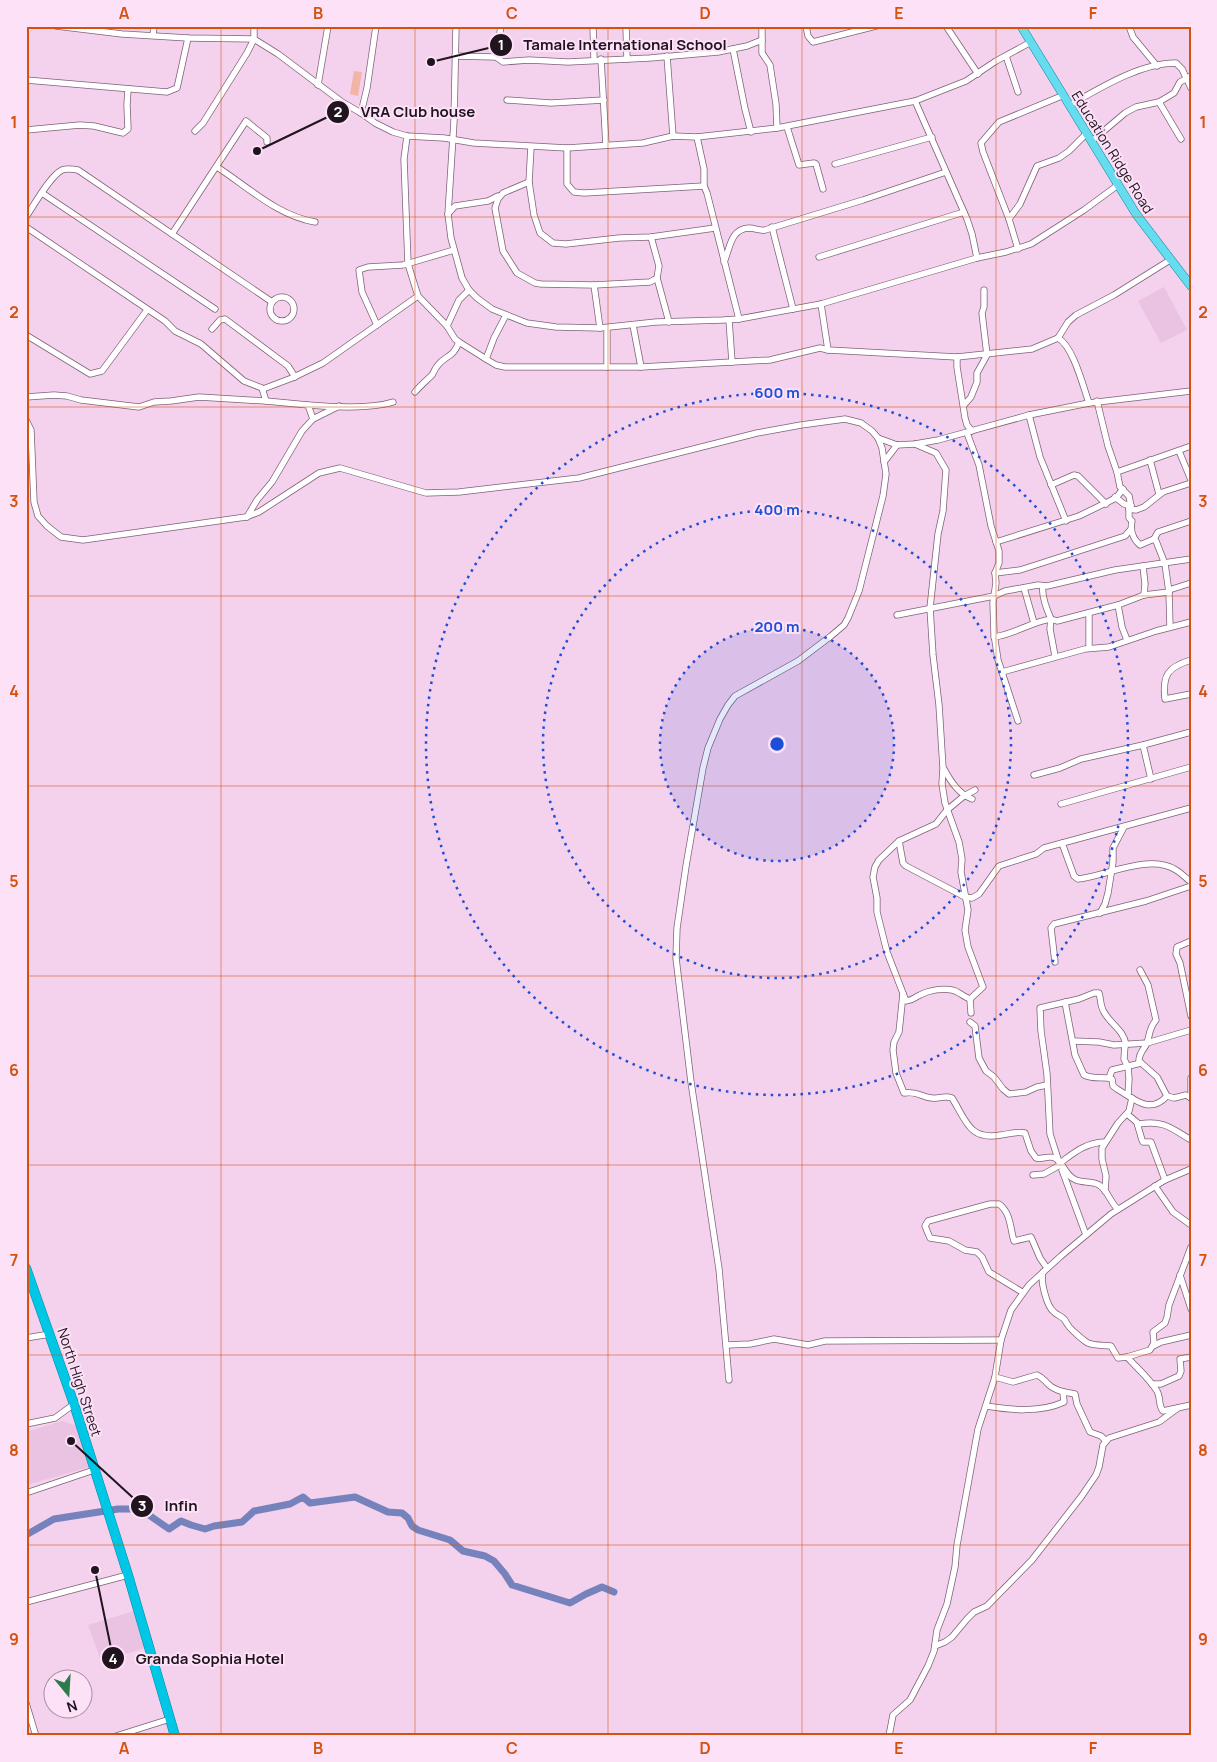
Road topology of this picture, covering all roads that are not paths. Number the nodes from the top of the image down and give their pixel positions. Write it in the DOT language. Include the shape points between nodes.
graph roads {
  1 [pos="56,26"];
  2 [pos="121,26"];
  3 [pos="154,26"];
  4 [pos="254,26"];
  5 [pos="328,26"];
  6 [pos="376,26"];
  7 [pos="456,26"];
  8 [pos="501,26"];
  9 [pos="593,26"];
  10 [pos="626,26"];
  11 [pos="762,26"];
  12 [pos="806,26"];
  13 [pos="876,26"];
  14 [pos="946,26"];
  15 [pos="1020,26"];
  16 [pos="1129,26"];
  17 [pos="61,27"];
  18 [pos="867,28"];
  19 [pos="122,34"];
  20 [pos="154,35"];
  21 [pos="188,38"];
  22 [pos="254,40"];
  23 [pos="762,40"];
  24 [pos="1031,42"];
  25 [pos="733,49"];
  26 [pos="455,56"];
  27 [pos="667,56"];
  28 [pos="1006,56"];
  29 [pos="496,57"];
  30 [pos="627,58"];
  31 [pos="601,59"];
  32 [pos="594,60"];
  33 [pos="1157,66"];
  34 [pos="978,74"];
  35 [pos="1189,78"];
  36 [pos="26,80"];
  37 [pos="318,85"];
  38 [pos="1191,88"];
  39 [pos="128,89"];
  40 [pos="1018,92"];
  41 [pos="1064,95"];
  42 [pos="507,100"];
  43 [pos="604,100"];
  44 [pos="916,101"];
  45 [pos="1159,102"];
  46 [pos="1070,105"];
  47 [pos="361,113"];
  48 [pos="787,127"];
  49 [pos="777,128"];
  50 [pos="26,130"];
  51 [pos="195,131"];
  52 [pos="751,132"];
  53 [pos="1087,133"];
  54 [pos="407,136"];
  55 [pos="673,136"];
  56 [pos="696,137"];
  57 [pos="932,137"];
  58 [pos="453,139"];
  59 [pos="1181,140"];
  60 [pos="1092,141"];
  61 [pos="267,142"];
  62 [pos="606,145"];
  63 [pos="531,147"];
  64 [pos="567,148"];
  65 [pos="835,164"];
  66 [pos="217,167"];
  67 [pos="946,172"];
  68 [pos="529,182"];
  69 [pos="1118,185"];
  70 [pos="704,186"];
  71 [pos="823,189"];
  72 [pos="42,193"];
  73 [pos="500,196"];
  74 [pos="964,212"];
  75 [pos="448,214"];
  76 [pos="26,217"];
  77 [pos="1010,219"];
  78 [pos="316,222"];
  79 [pos="26,227"];
  80 [pos="715,228"];
  81 [pos="772,228"];
  82 [pos="172,234"];
  83 [pos="651,237"];
  84 [pos="1018,249"];
  85 [pos="454,250"];
  86 [pos="820,257"];
  87 [pos="976,258"];
  88 [pos="1170,260"];
  89 [pos="724,262"];
  90 [pos="408,264"];
  91 [pos="657,278"];
  92 [pos="594,285"];
  93 [pos="1191,286"];
  94 [pos="469,290"];
  95 [pos="984,290"];
  96 [pos="418,296"];
  97 [pos="272,302"];
  98 [pos="821,304"];
  99 [pos="215,309"];
  100 [pos="793,309"];
  101 [pos="147,310"];
  102 [pos="506,315"];
  103 [pos="739,319"];
  104 [pos="729,320"];
  105 [pos="669,322"];
  106 [pos="377,325"];
  107 [pos="633,325"];
  108 [pos="447,326"];
  109 [pos="604,328"];
  110 [pos="212,329"];
  111 [pos="26,335"];
  112 [pos="1059,336"];
  113 [pos="459,342"];
  114 [pos="828,350"];
  115 [pos="987,355"];
  116 [pos="957,357"];
  117 [pos="486,359"];
  118 [pos="732,362"];
  119 [pos="608,367"];
  120 [pos="641,367"];
  121 [pos="296,377"];
  122 [pos="263,389"];
  123 [pos="415,392"];
  124 [pos="1191,392"];
  125 [pos="26,397"];
  126 [pos="266,401"];
  127 [pos="1097,401"];
  128 [pos="393,402"];
  129 [pos="1088,403"];
  130 [pos="308,405"];
  131 [pos="964,405"];
  132 [pos="339,406"];
  133 [pos="1029,415"];
  134 [pos="313,419"];
  135 [pos="26,420"];
  136 [pos="970,432"];
  137 [pos="878,438"];
  138 [pos="938,440"];
  139 [pos="915,444"];
  140 [pos="897,445"];
  141 [pos="1191,446"];
  142 [pos="1180,451"];
  143 [pos="936,453"];
  144 [pos="1150,460"];
  145 [pos="884,462"];
  146 [pos="1117,472"];
  147 [pos="1191,481"];
  148 [pos="1051,485"];
  149 [pos="1123,488"];
  150 [pos="1159,494"];
  151 [pos="1115,497"];
  152 [pos="1106,504"];
  153 [pos="1130,508"];
  154 [pos="246,517"];
  155 [pos="1066,521"];
  156 [pos="1191,521"];
  157 [pos="1130,529"];
  158 [pos="1154,539"];
  159 [pos="996,542"];
  160 [pos="1191,559"];
  161 [pos="1165,564"];
  162 [pos="1143,566"];
  163 [pos="995,573"];
  164 [pos="1191,583"];
  165 [pos="1042,586"];
  166 [pos="1024,588"];
  167 [pos="1169,591"];
  168 [pos="1144,595"];
  169 [pos="994,596"];
  170 [pos="1118,605"];
  171 [pos="930,608"];
  172 [pos="1089,613"];
  173 [pos="896,615"];
  174 [pos="1051,619"];
  175 [pos="1191,622"];
  176 [pos="1034,623"];
  177 [pos="1170,627"];
  178 [pos="994,637"];
  179 [pos="1127,640"];
  180 [pos="1089,648"];
  181 [pos="1054,656"];
  182 [pos="1191,660"];
  183 [pos="1002,672"];
  184 [pos="1191,694"];
  185 [pos="1018,721"];
  186 [pos="1191,732"];
  187 [pos="1143,745"];
  188 [pos="1191,767"];
  189 [pos="943,768"];
  190 [pos="1034,775"];
  191 [pos="1151,779"];
  192 [pos="975,790"];
  193 [pos="964,796"];
  194 [pos="972,799"];
  195 [pos="1061,804"];
  196 [pos="1191,808"];
  197 [pos="947,810"];
  198 [pos="1124,827"];
  199 [pos="899,841"];
  200 [pos="1062,843"];
  201 [pos="1112,872"];
  202 [pos="1191,882"];
  203 [pos="1191,886"];
  204 [pos="965,897"];
  205 [pos="1100,913"];
  206 [pos="1191,941"];
  207 [pos="1055,962"];
  208 [pos="1140,970"];
  209 [pos="903,994"];
  210 [pos="970,1000"];
  211 [pos="1064,1002"];
  212 [pos="971,1013"];
  213 [pos="1191,1016"];
  214 [pos="970,1022"];
  215 [pos="1191,1030"];
  216 [pos="1073,1040"];
  217 [pos="1147,1043"];
  218 [pos="1125,1045"];
  219 [pos="1140,1063"];
  220 [pos="1128,1067"];
  221 [pos="1109,1078"];
  222 [pos="1191,1078"];
  223 [pos="1047,1086"];
  224 [pos="1167,1096"];
  225 [pos="1130,1097"];
  226 [pos="1191,1098"];
  227 [pos="1127,1114"];
  228 [pos="1137,1123"];
  229 [pos="1191,1140"];
  230 [pos="1105,1142"];
  231 [pos="1059,1163"];
  232 [pos="1191,1170"];
  233 [pos="1033,1175"];
  234 [pos="1165,1180"];
  235 [pos="1155,1186"];
  236 [pos="1105,1191"];
  237 [pos="1118,1209"];
  238 [pos="1191,1224"];
  239 [pos="1086,1235"];
  240 [pos="1190,1249"];
  241 [pos="26,1268"];
  242 [pos="1045,1270"];
  243 [pos="1180,1275"];
  244 [pos="1022,1292"];
  245 [pos="1189,1300"];
  246 [pos="1191,1308"];
  247 [pos="50,1334"];
  248 [pos="1191,1335"];
  249 [pos="26,1338"];
  250 [pos="1000,1340"];
  251 [pos="727,1344"];
  252 [pos="1151,1347"];
  253 [pos="1127,1357"];
  254 [pos="1191,1357"];
  255 [pos="995,1377"];
  256 [pos="729,1380"];
  257 [pos="1152,1384"];
  258 [pos="1063,1392"];
  259 [pos="74,1404"];
  260 [pos="1191,1405"];
  261 [pos="986,1406"];
  262 [pos="1178,1408"];
  263 [pos="1163,1410"];
  264 [pos="1163,1420"];
  265 [pos="26,1424"];
  266 [pos="1106,1441"];
  267 [pos="94,1470"];
  268 [pos="26,1494"];
  269 [pos="128,1575"];
  270 [pos="26,1602"];
  271 [pos="935,1646"];
  272 [pos="26,1703"];
  273 [pos="170,1719"];
  274 [pos="36,1736"];
  275 [pos="116,1736"];
  276 [pos="175,1736"];
  277 [pos="889,1736"];
  1 -- 17 [label="street"];
  2 -- 19 [label="street"];
  3 -- 20 [label="street"];
  4 -- 22 [label="street"];
  5 -- 37 [label="street"];
  6 -- 47 [label="street"];
  7 -- 26 [label="street"];
  8 -- 29 [label="street"];
  9 -- 32 [label="street"];
  10 -- 30 [label="street"];
  11 -- 23 [label="street"];
  12 -- 18 [label="street" via="813,42"];
  13 -- 18 [label="street"];
  14 -- 34 [label="street"];
  15 -- 24 [label="main road, Education Ridge Road"];
  16 -- 33 [label="street" via="1133,37"];
  17 -- 19 [label="street"];
  19 -- 20 [label="street"];
  20 -- 21 [label="street"];
  21 -- 22 [label="street"];
  21 -- 39 [label="street" via="177,88 167,92"];
  22 -- 37 [label="street"];
  22 -- 51 [label="street" via="240,67"];
  23 -- 25 [label="street"];
  23 -- 49 [label="street" via="762,53 770,65"];
  24 -- 28 [label="street"];
  24 -- 41 [label="main road, Education Ridge Road"];
  25 -- 27 [label="street"];
  25 -- 52 [label="street"];
  26 -- 29 [label="street"];
  26 -- 58 [label="street"];
  27 -- 30 [label="street"];
  27 -- 55 [label="street"];
  28 -- 34 [label="street"];
  28 -- 40 [label="street"];
  29 -- 32 [label="street" via="502,62"];
  30 -- 31 [label="street"];
  31 -- 32 [label="street"];
  31 -- 43 [label="street"];
  33 -- 35 [label="street" via="1176,63"];
  33 -- 46 [label="street" via="1105,85"];
  34 -- 44 [label="street"];
  35 -- 38 [label="street"];
  35 -- 45 [label="street"];
  36 -- 39 [label="street"];
  37 -- 47 [label="street"];
  39 -- 50 [label="street" via="128,128 123,133 80,125"];
  41 -- 46 [label="main road, Education Ridge Road"];
  41 -- 77 [label="street" via="999,122 981,143"];
  42 -- 43 [label="street" via="551,103"];
  43 -- 62 [label="street"];
  44 -- 48 [label="street"];
  44 -- 57 [label="street"];
  45 -- 59 [label="street"];
  45 -- 60 [label="street" via="1125,113"];
  46 -- 53 [label="main road, Education Ridge Road"];
  47 -- 54 [label="street" via="375,123"];
  48 -- 49 [label="street"];
  48 -- 71 [label="street" via="799,165 816,164"];
  49 -- 52 [label="street"];
  52 -- 56 [label="street"];
  53 -- 60 [label="main road, Education Ridge Road"];
  53 -- 77 [label="street" via="1059,158 1037,166"];
  54 -- 58 [label="street"];
  54 -- 90 [label="street" via="404,159"];
  55 -- 56 [label="street"];
  55 -- 62 [label="street"];
  56 -- 70 [label="street" via="704,169"];
  57 -- 65 [label="street"];
  57 -- 67 [label="street"];
  58 -- 63 [label="street"];
  58 -- 75 [label="street"];
  60 -- 69 [label="main road, Education Ridge Road"];
  61 -- 66 [label="street" via="267,138 246,121"];
  62 -- 64 [label="street"];
  63 -- 64 [label="street"];
  63 -- 68 [label="street"];
  64 -- 70 [label="street" via="567,184 574,192"];
  66 -- 78 [label="street" via="290,215"];
  66 -- 82 [label="street"];
  67 -- 74 [label="street"];
  67 -- 81 [label="street"];
  68 -- 73 [label="street"];
  68 -- 83 [label="street" via="538,229 552,243"];
  69 -- 84 [label="street" via="1031,244"];
  69 -- 88 [label="main road, Education Ridge Road"];
  70 -- 80 [label="street"];
  72 -- 76 [label="street"];
  72 -- 82 [label="street" via="61,170 78,170"];
  72 -- 99 [label="street"];
  73 -- 75 [label="street" via="454,206"];
  73 -- 92 [label="street" via="495,208 500,239 506,258 516,273 541,284"];
  74 -- 86 [label="street"];
  74 -- 87 [label="street"];
  75 -- 85 [label="street"];
  77 -- 84 [label="street"];
  79 -- 101 [label="street"];
  80 -- 83 [label="street"];
  80 -- 89 [label="street"];
  81 -- 89 [label="street" via="762,231 750,228 738,232 731,241"];
  81 -- 100 [label="street"];
  82 -- 97 [label="street"];
  83 -- 91 [label="street" via="659,266"];
  84 -- 87 [label="street"];
  85 -- 90 [label="street"];
  85 -- 94 [label="street"];
  87 -- 98 [label="street"];
  88 -- 93 [label="main road, Education Ridge Road"];
  88 -- 112 [label="street" via="1076,315"];
  89 -- 103 [label="street"];
  90 -- 96 [label="street"];
  90 -- 106 [label="street" via="359,270 362,292"];
  91 -- 92 [label="street" via="650,282"];
  91 -- 105 [label="street"];
  92 -- 109 [label="street"];
  94 -- 102 [label="street" via="481,302"];
  94 -- 108 [label="street" via="459,300"];
  95 -- 115 [label="street" via="982,313"];
  96 -- 106 [label="street"];
  96 -- 108 [label="street"];
  97 -- 97 [label="street" via="270,312 276,319 285,321 293,315 294,306 289,298 279,297"];
  98 -- 100 [label="street"];
  98 -- 114 [label="street"];
  100 -- 103 [label="street"];
  101 -- 111 [label="street" via="102,371 90,374"];
  101 -- 122 [label="street" via="175,331 201,344 244,381"];
  102 -- 109 [label="street" via="542,326"];
  102 -- 117 [label="street"];
  103 -- 104 [label="street"];
  104 -- 105 [label="street"];
  104 -- 118 [label="street"];
  105 -- 107 [label="street"];
  106 -- 121 [label="street" via="323,363"];
  107 -- 109 [label="street"];
  107 -- 120 [label="street"];
  108 -- 113 [label="street"];
  109 -- 119 [label="street"];
  110 -- 121 [label="street" via="220,320 229,321 288,366"];
  112 -- 115 [label="street" via="1032,349"];
  112 -- 129 [label="street" via="1075,363"];
  113 -- 117 [label="street"];
  113 -- 123 [label="street" via="451,356 438,364"];
  114 -- 116 [label="street"];
  114 -- 118 [label="street" via="820,348 770,360"];
  115 -- 116 [label="street"];
  115 -- 131 [label="street" via="977,373 971,397"];
  116 -- 131 [label="street"];
  117 -- 119 [label="street" via="505,367"];
  118 -- 120 [label="street"];
  119 -- 120 [label="street"];
  121 -- 122 [label="street"];
  122 -- 126 [label="street"];
  124 -- 127 [label="street"];
  125 -- 126 [label="street" via="67,396 135,407 199,397"];
  126 -- 130 [label="street"];
  127 -- 129 [label="street"];
  127 -- 146 [label="street"];
  128 -- 132 [label="street"];
  129 -- 133 [label="street"];
  130 -- 132 [label="street"];
  130 -- 134 [label="street"];
  131 -- 136 [label="street"];
  132 -- 134 [label="street"];
  133 -- 136 [label="street"];
  133 -- 148 [label="street"];
  134 -- 154 [label="street"];
  135 -- 154 [label="street" via="31,430 34,502 38,516 61,536 83,540"];
  136 -- 138 [label="street"];
  136 -- 159 [label="street"];
  137 -- 140 [label="street"];
  137 -- 145 [label="street"];
  137 -- 154 [label="street" via="861,423 845,419 828,421 757,433 579,478 459,492 426,493 340,468 319,473"];
  138 -- 139 [label="street"];
  138 -- 143 [label="street"];
  139 -- 140 [label="street"];
  139 -- 143 [label="street"];
  140 -- 145 [label="street"];
  141 -- 142 [label="street"];
  142 -- 144 [label="street"];
  142 -- 147 [label="street"];
  143 -- 171 [label="street" via="946,470 946,481"];
  144 -- 146 [label="street"];
  144 -- 150 [label="street"];
  145 -- 251 [label="street" via="883,496 859,592 848,618 844,625 798,661 735,696 728,704 708,748 686,866 676,958"];
  146 -- 149 [label="street"];
  147 -- 150 [label="street"];
  148 -- 152 [label="street" via="1078,476"];
  148 -- 155 [label="street"];
  149 -- 151 [label="street"];
  149 -- 153 [label="street"];
  150 -- 153 [label="street" via="1144,507"];
  151 -- 152 [label="street"];
  151 -- 153 [label="street"];
  152 -- 155 [label="street"];
  153 -- 157 [label="street"];
  155 -- 159 [label="street"];
  156 -- 158 [label="street" via="1158,532"];
  157 -- 158 [label="street" via="1140,545"];
  157 -- 163 [label="street" via="1125,536 1072,554 1020,570"];
  158 -- 161 [label="street"];
  159 -- 163 [label="street" via="999,562"];
  160 -- 161 [label="street"];
  161 -- 162 [label="street"];
  161 -- 167 [label="street"];
  162 -- 165 [label="street"];
  162 -- 168 [label="street"];
  163 -- 169 [label="street"];
  164 -- 167 [label="street"];
  165 -- 166 [label="street"];
  165 -- 174 [label="street"];
  166 -- 169 [label="street"];
  166 -- 176 [label="street"];
  167 -- 168 [label="street"];
  167 -- 177 [label="street"];
  168 -- 170 [label="street"];
  169 -- 171 [label="street"];
  169 -- 178 [label="street"];
  170 -- 172 [label="street"];
  170 -- 179 [label="street"];
  171 -- 173 [label="street"];
  171 -- 189 [label="street"];
  172 -- 174 [label="street" via="1057,621"];
  172 -- 180 [label="street"];
  174 -- 176 [label="street"];
  174 -- 181 [label="street"];
  175 -- 177 [label="street"];
  176 -- 178 [label="street"];
  177 -- 179 [label="street"];
  178 -- 183 [label="street"];
  179 -- 180 [label="street" via="1109,647"];
  180 -- 181 [label="street"];
  181 -- 183 [label="street"];
  182 -- 184 [label="street" via="1170,670 1164,682 1165,699"];
  183 -- 185 [label="street"];
  186 -- 187 [label="street"];
  187 -- 190 [label="street" via="1081,759"];
  187 -- 191 [label="street"];
  188 -- 191 [label="street"];
  189 -- 193 [label="street"];
  189 -- 197 [label="street" via="942,784"];
  191 -- 195 [label="street"];
  192 -- 193 [label="street"];
  193 -- 194 [label="street"];
  193 -- 197 [label="street"];
  196 -- 198 [label="street"];
  197 -- 199 [label="street" via="936,824"];
  197 -- 204 [label="street" via="959,842"];
  198 -- 200 [label="street"];
  198 -- 201 [label="street" via="1113,848"];
  199 -- 204 [label="street" via="904,864"];
  199 -- 209 [label="street" via="879,860 873,877 887,952"];
  200 -- 201 [label="street" via="1076,878"];
  200 -- 204 [label="street" via="999,866 979,894"];
  201 -- 202 [label="street" via="1154,864 1176,870"];
  201 -- 205 [label="street"];
  203 -- 205 [label="street"];
  204 -- 210 [label="street" via="968,947 983,987"];
  205 -- 207 [label="street" via="1052,926"];
  206 -- 213 [label="street" via="1177,947 1176,954"];
  208 -- 217 [label="street" via="1148,985 1156,1020 1149,1030"];
  209 -- 210 [label="street" via="906,1001 928,992 954,990"];
  209 -- 231 [label="street" via="899,1032 893,1050 896,1073 904,1093 914,1092 934,1098 948,1096 969,1129 991,1137 1025,1133 1036,1158 1052,1157"];
  210 -- 212 [label="street"];
  211 -- 216 [label="street"];
  211 -- 218 [label="street" via="1099,993 1103,1011 1122,1032"];
  211 -- 223 [label="street" via="1040,1008"];
  214 -- 223 [label="street" via="974,1026 979,1058 986,1071 1009,1094"];
  215 -- 217 [label="street"];
  216 -- 218 [label="street"];
  216 -- 221 [label="street" via="1075,1056 1084,1075"];
  217 -- 218 [label="street"];
  217 -- 219 [label="street" via="1140,1053"];
  218 -- 220 [label="street" via="1124,1059"];
  219 -- 220 [label="street"];
  219 -- 224 [label="street" via="1157,1077"];
  220 -- 221 [label="street" via="1112,1070"];
  220 -- 225 [label="street"];
  221 -- 225 [label="street" via="1113,1086"];
  222 -- 226 [label="street"];
  223 -- 231 [label="street" via="1050,1134"];
  224 -- 225 [label="street" via="1161,1102 1149,1105"];
  224 -- 226 [label="street" via="1186,1095"];
  225 -- 227 [label="street"];
  227 -- 228 [label="street"];
  227 -- 230 [label="street"];
  228 -- 229 [label="street" via="1155,1122 1171,1127"];
  228 -- 234 [label="street" via="1143,1142 1151,1142"];
  230 -- 231 [label="street" via="1079,1148"];
  230 -- 236 [label="street" via="1101,1153 1106,1176"];
  231 -- 233 [label="street" via="1044,1174"];
  231 -- 236 [label="street" via="1073,1179 1099,1185"];
  231 -- 239 [label="street"];
  232 -- 234 [label="street"];
  234 -- 235 [label="street"];
  235 -- 237 [label="street"];
  235 -- 238 [label="street" via="1173,1212"];
  236 -- 237 [label="street"];
  237 -- 239 [label="street"];
  239 -- 242 [label="street"];
  240 -- 243 [label="street"];
  241 -- 247 [label="highway, North High Street"];
  242 -- 244 [label="street"];
  242 -- 244 [label="street" via="1032,1236 1014,1241 1008,1217 999,1204 928,1221 925,1226 930,1238 949,1241 977,1252 989,1272"];
  242 -- 253 [label="street" via="1042,1276 1044,1292 1053,1312 1064,1319 1068,1328 1091,1344 1111,1346 1118,1358"];
  243 -- 245 [label="street"];
  243 -- 252 [label="street" via="1165,1323 1153,1332"];
  244 -- 250 [label="street" via="1007,1317"];
  245 -- 246 [label="street"];
  247 -- 249 [label="street"];
  247 -- 259 [label="highway, North High Street"];
  248 -- 252 [label="street"];
  250 -- 251 [label="street" via="825,1341 808,1345 774,1338 750,1344"];
  250 -- 255 [label="street"];
  251 -- 256 [label="street"];
  252 -- 253 [label="street"];
  253 -- 257 [label="street"];
  254 -- 257 [label="street" via="1180,1359 1179,1376 1161,1384"];
  255 -- 258 [label="street" via="1013,1382 1037,1375"];
  255 -- 261 [label="street"];
  257 -- 263 [label="street"];
  258 -- 261 [label="street" via="1064,1402 1040,1409 1012,1410"];
  258 -- 266 [label="street" via="1075,1394 1090,1432"];
  259 -- 265 [label="street" via="55,1418"];
  259 -- 267 [label="highway, North High Street"];
  260 -- 262 [label="street"];
  261 -- 271 [label="street" via="973,1454 955,1567"];
  262 -- 263 [label="street"];
  262 -- 264 [label="street"];
  263 -- 264 [label="street"];
  264 -- 266 [label="street"];
  266 -- 271 [label="street" via="1096,1474 1032,1560 987,1606 970,1616 945,1642"];
  267 -- 268 [label="street"];
  267 -- 269 [label="highway, North High Street"];
  269 -- 270 [label="street"];
  269 -- 273 [label="highway, North High Street"];
  271 -- 277 [label="street" via="914,1694 893,1715"];
  272 -- 274 [label="street"];
  273 -- 275 [label="street"];
  273 -- 276 [label="highway, North High Street"];
}
